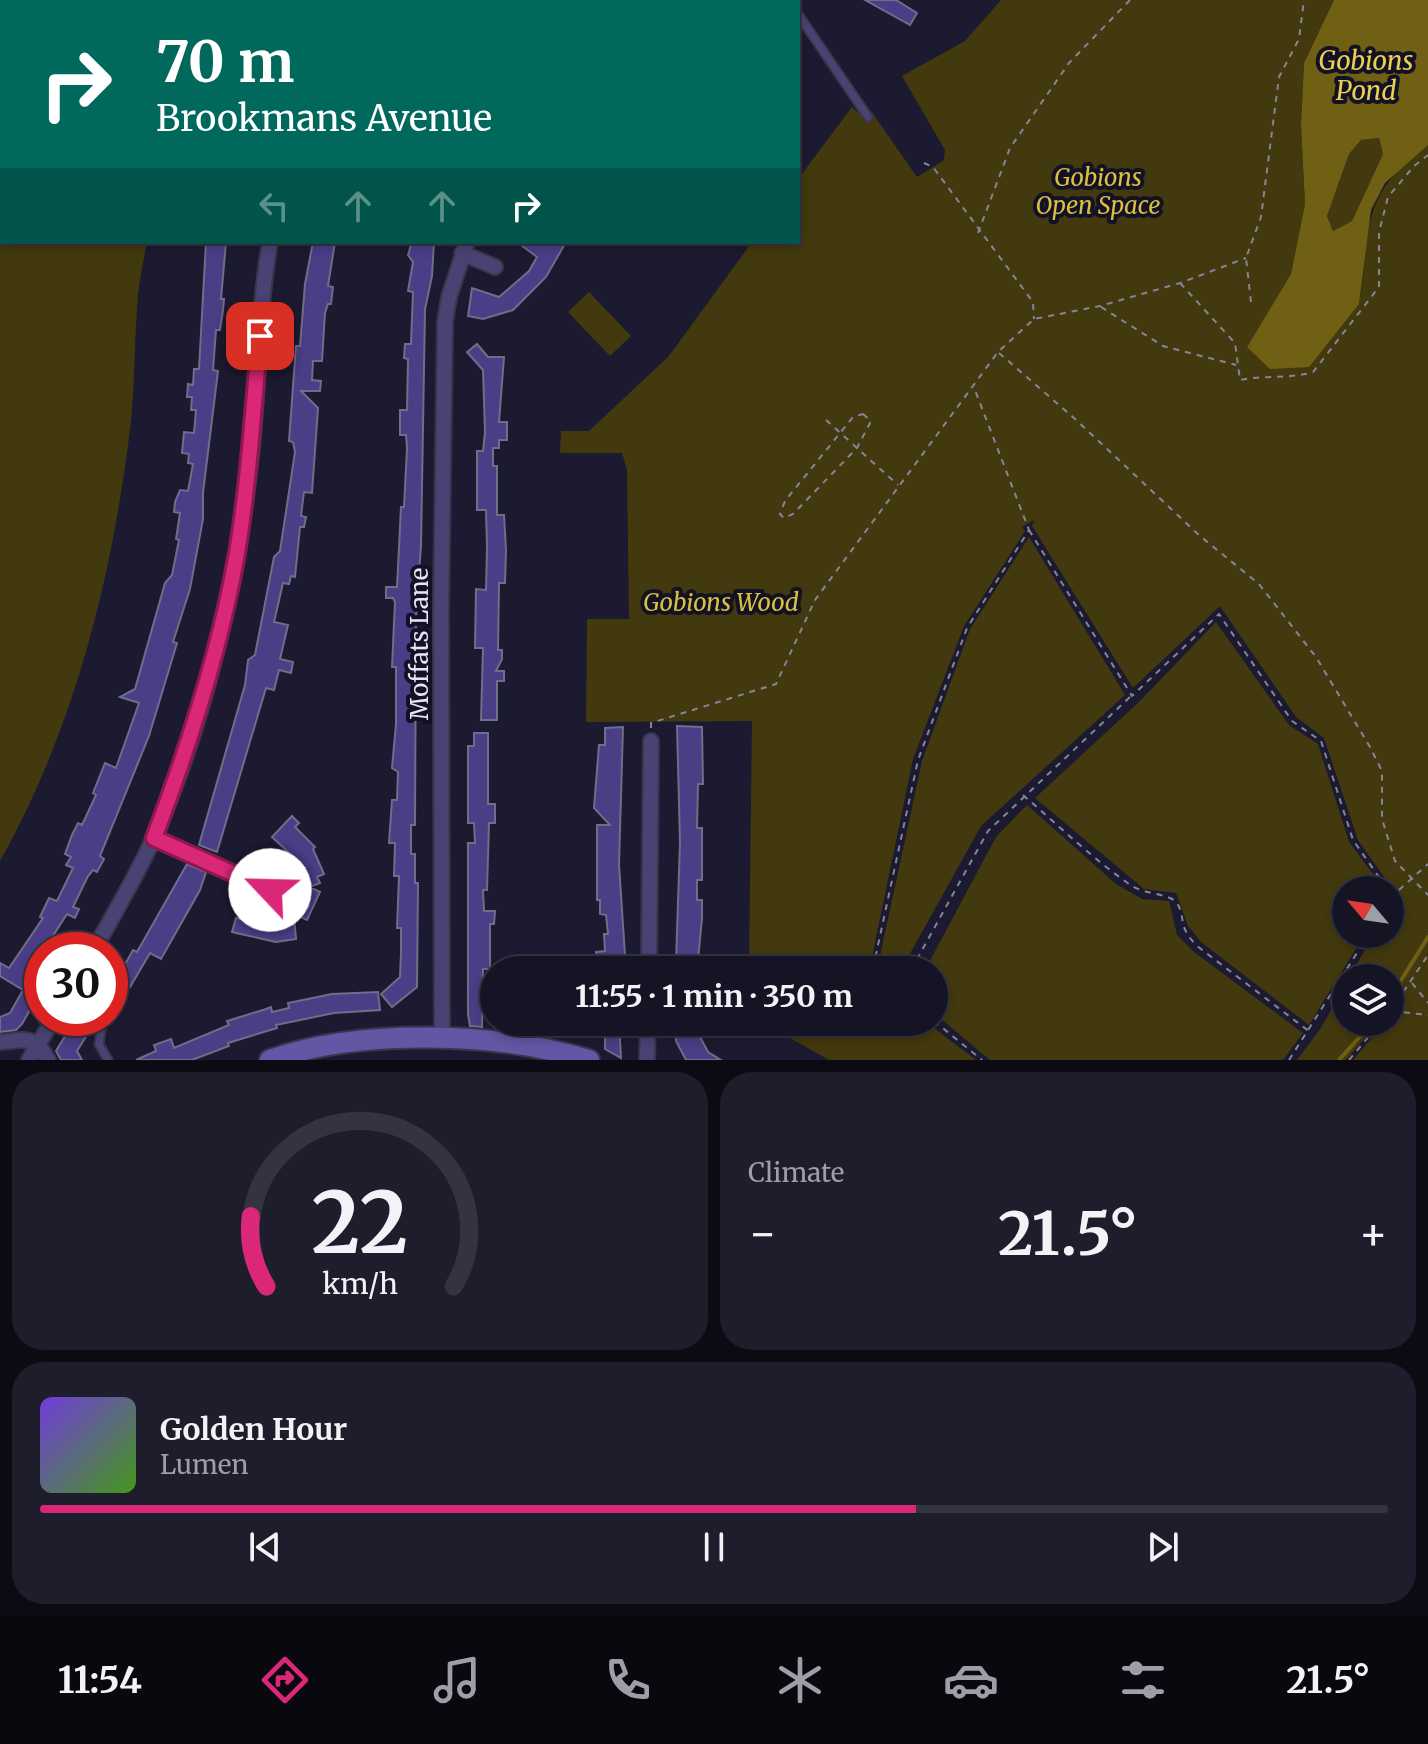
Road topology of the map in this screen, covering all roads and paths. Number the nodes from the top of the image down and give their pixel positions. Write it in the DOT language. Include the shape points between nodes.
graph roads {
  1 [pos="1130,0"];
  2 [pos="1304,0"];
  3 [pos="800,17"];
  4 [pos="868,117"];
  5 [pos="1428,155"];
  6 [pos="924,163"];
  7 [pos="978,233"];
  8 [pos="270,244"];
  9 [pos="465,247"];
  10 [pos="1246,258"];
  11 [pos="495,267"];
  12 [pos="1180,283"];
  13 [pos="1251,302"];
  14 [pos="1100,306"];
  15 [pos="1034,319"];
  16 [pos="998,352"];
  17 [pos="1236,365"];
  18 [pos="973,385"];
  19 [pos="826,420"];
  20 [pos="840,433"];
  21 [pos="857,448"];
  22 [pos="899,486"];
  23 [pos="1029,530"];
  24 [pos="1132,696"];
  25 [pos="651,741"];
  26 [pos="1023,795"];
  27 [pos="154,838"];
  28 [pos="1428,864"];
  29 [pos="1378,876"];
  30 [pos="1410,878"];
  31 [pos="1404,883"];
  32 [pos="270,890"];
  33 [pos="1428,895"];
  34 [pos="104,932"];
  35 [pos="1361,948"];
  36 [pos="1428,955"];
  37 [pos="649,956"];
  38 [pos="876,956"];
  39 [pos="919,956"];
  40 [pos="1411,982"];
  41 [pos="1404,992"];
  42 [pos="1428,1003"];
  43 [pos="1404,1012"];
  44 [pos="1428,1015"];
  45 [pos="948,1032"];
  46 [pos="1310,1032"];
  47 [pos="44,1036"];
  48 [pos="100,1036"];
  49 [pos="648,1036"];
  50 [pos="1369,1036"];
  51 [pos="442,1039"];
  52 [pos="0,1042"];
  53 [pos="39,1044"];
  54 [pos="29,1060"];
  55 [pos="48,1060"];
  56 [pos="108,1060"];
  57 [pos="270,1060"];
  58 [pos="589,1060"];
  59 [pos="647,1060"];
  60 [pos="982,1060"];
  61 [pos="1289,1060"];
  62 [pos="1349,1060"];
  1 -- 7 [label="path" via="1069,63 1025,125 1010,148"];
  2 -- 10 [label="path" via="1299,39 1279,77 1261,217"];
  3 -- 4 [label="lane"];
  5 -- 17 [label="path" via="1388,197 1379,232 1379,287 1313,372 1240,380"];
  6 -- 7 [label="path" via="933,167"];
  7 -- 15 [label="path" via="1033,302"];
  8 -- 27 [label="street" via="237,556 208,680"];
  9 -- 11 [label="street, Moffats Lane"];
  9 -- 51 [label="street, Moffats Lane" via="445,322"];
  10 -- 12 [label="path"];
  10 -- 13 [label="path"];
  12 -- 14 [label="path"];
  12 -- 17 [label="path" via="1235,343"];
  14 -- 15 [label="path"];
  14 -- 17 [label="path" via="1163,346"];
  15 -- 16 [label="path"];
  16 -- 18 [label="path"];
  16 -- 30 [label="path" via="1259,584 1316,657 1370,747 1382,771 1382,819 1395,861"];
  18 -- 22 [label="path"];
  18 -- 23 [label="path"];
  19 -- 20 [label="path"];
  20 -- 21 [label="path"];
  20 -- 21 [label="path" via="853,417 863,414 871,421"];
  20 -- 21 [label="path" via="785,501 780,514 784,518"];
  21 -- 22 [label="path"];
  22 -- 25 [label="path" via="815,600 776,684 651,723"];
  23 -- 24 [label="path"];
  23 -- 38 [label="path" via="967,628 918,760"];
  24 -- 26 [label="path"];
  24 -- 29 [label="path" via="1219,614 1292,721 1321,741 1353,840"];
  25 -- 37 [label="street"];
  26 -- 39 [label="path" via="988,831"];
  26 -- 46 [label="path" via="1122,879 1145,894 1169,896 1177,903 1182,930 1197,946"];
  27 -- 32 [label="street"];
  27 -- 34 [label="street"];
  28 -- 30 [label="path"];
  30 -- 31 [label="path"];
  30 -- 33 [label="path"];
  35 -- 46 [label="path"];
  36 -- 40 [label="path"];
  40 -- 41 [label="path"];
  40 -- 42 [label="path"];
  43 -- 44 [label="path"];
  45 -- 60 [label="path"];
  46 -- 61 [label="path"];
  47 -- 53 [label="street"];
  48 -- 56 [label="lane"];
  49 -- 59 [label="street"];
  50 -- 62 [label="path"];
  51 -- 57 [label="street" via="347,1042"];
  51 -- 58 [label="street" via="535,1046"];
  52 -- 53 [label="street"];
  53 -- 54 [label="street"];
  53 -- 55 [label="street"];
}
